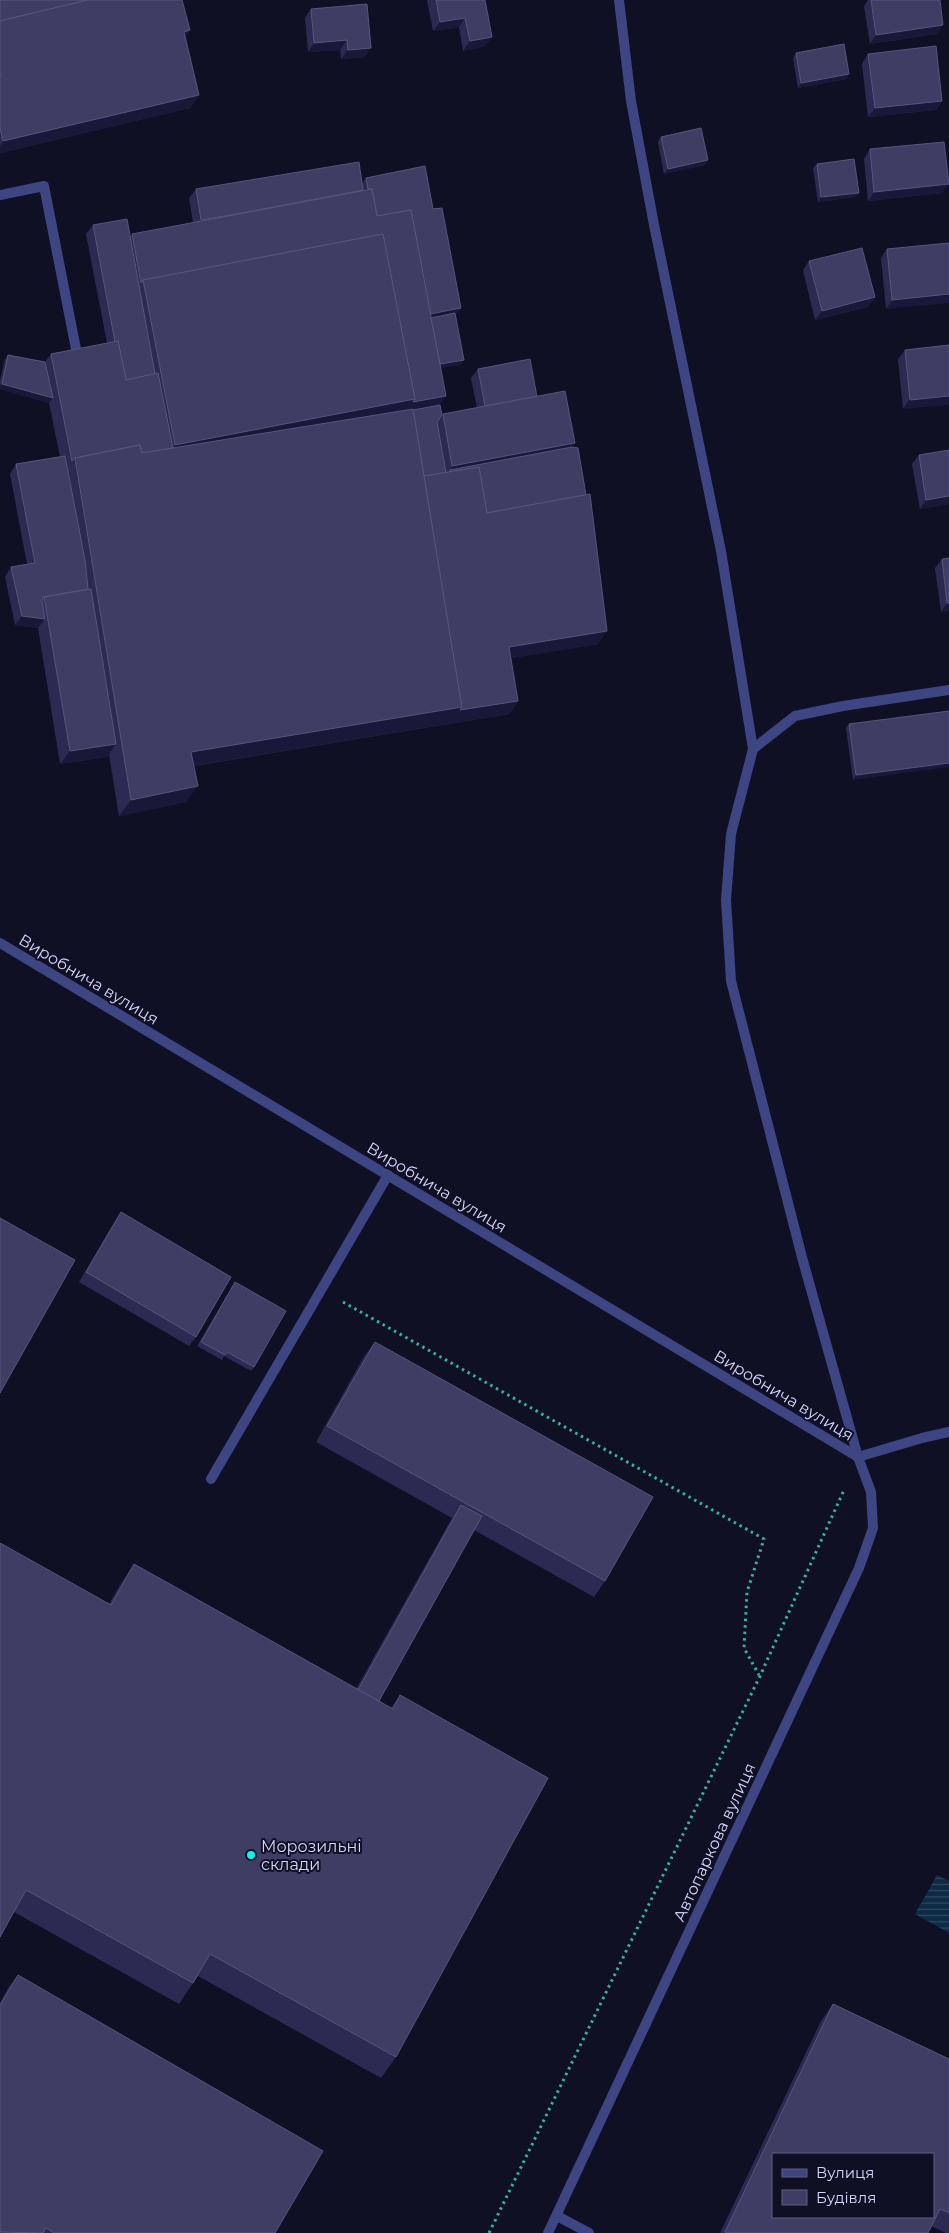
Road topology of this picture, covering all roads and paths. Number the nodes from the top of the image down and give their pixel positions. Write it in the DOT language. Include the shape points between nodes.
graph roads {
  1 [pos="619,0"];
  2 [pos="0,195"];
  3 [pos="76,349"];
  4 [pos="949,690"];
  5 [pos="753,749"];
  6 [pos="0,943"];
  7 [pos="388,1175"];
  8 [pos="322,1290"];
  9 [pos="949,1432"];
  10 [pos="858,1457"];
  11 [pos="211,1479"];
  12 [pos="760,1676"];
  13 [pos="557,2216"];
  14 [pos="489,2233"];
  15 [pos="548,2233"];
  16 [pos="589,2233"];
  1 -- 5 [label="street" via="631,101 721,551"];
  2 -- 3 [label="street" via="44,186"];
  4 -- 5 [label="street" via="795,716"];
  5 -- 10 [label="street, Автопаркова вулиця" via="731,834 726,900 730,981"];
  6 -- 7 [label="street, Виробнича вулиця"];
  7 -- 8 [label="street"];
  7 -- 10 [label="street, Виробнича вулиця"];
  8 -- 11 [label="street"];
  8 -- 12 [label="path" via="764,1539 747,1592 744,1648"];
  9 -- 10 [label="street"];
  10 -- 12 [label="path"];
  10 -- 13 [label="street, Автопаркова вулиця" via="871,1492 873,1528 859,1568"];
  12 -- 14 [label="path"];
  13 -- 15 [label="street, Автопаркова вулиця"];
  13 -- 16 [label="street"];
}
